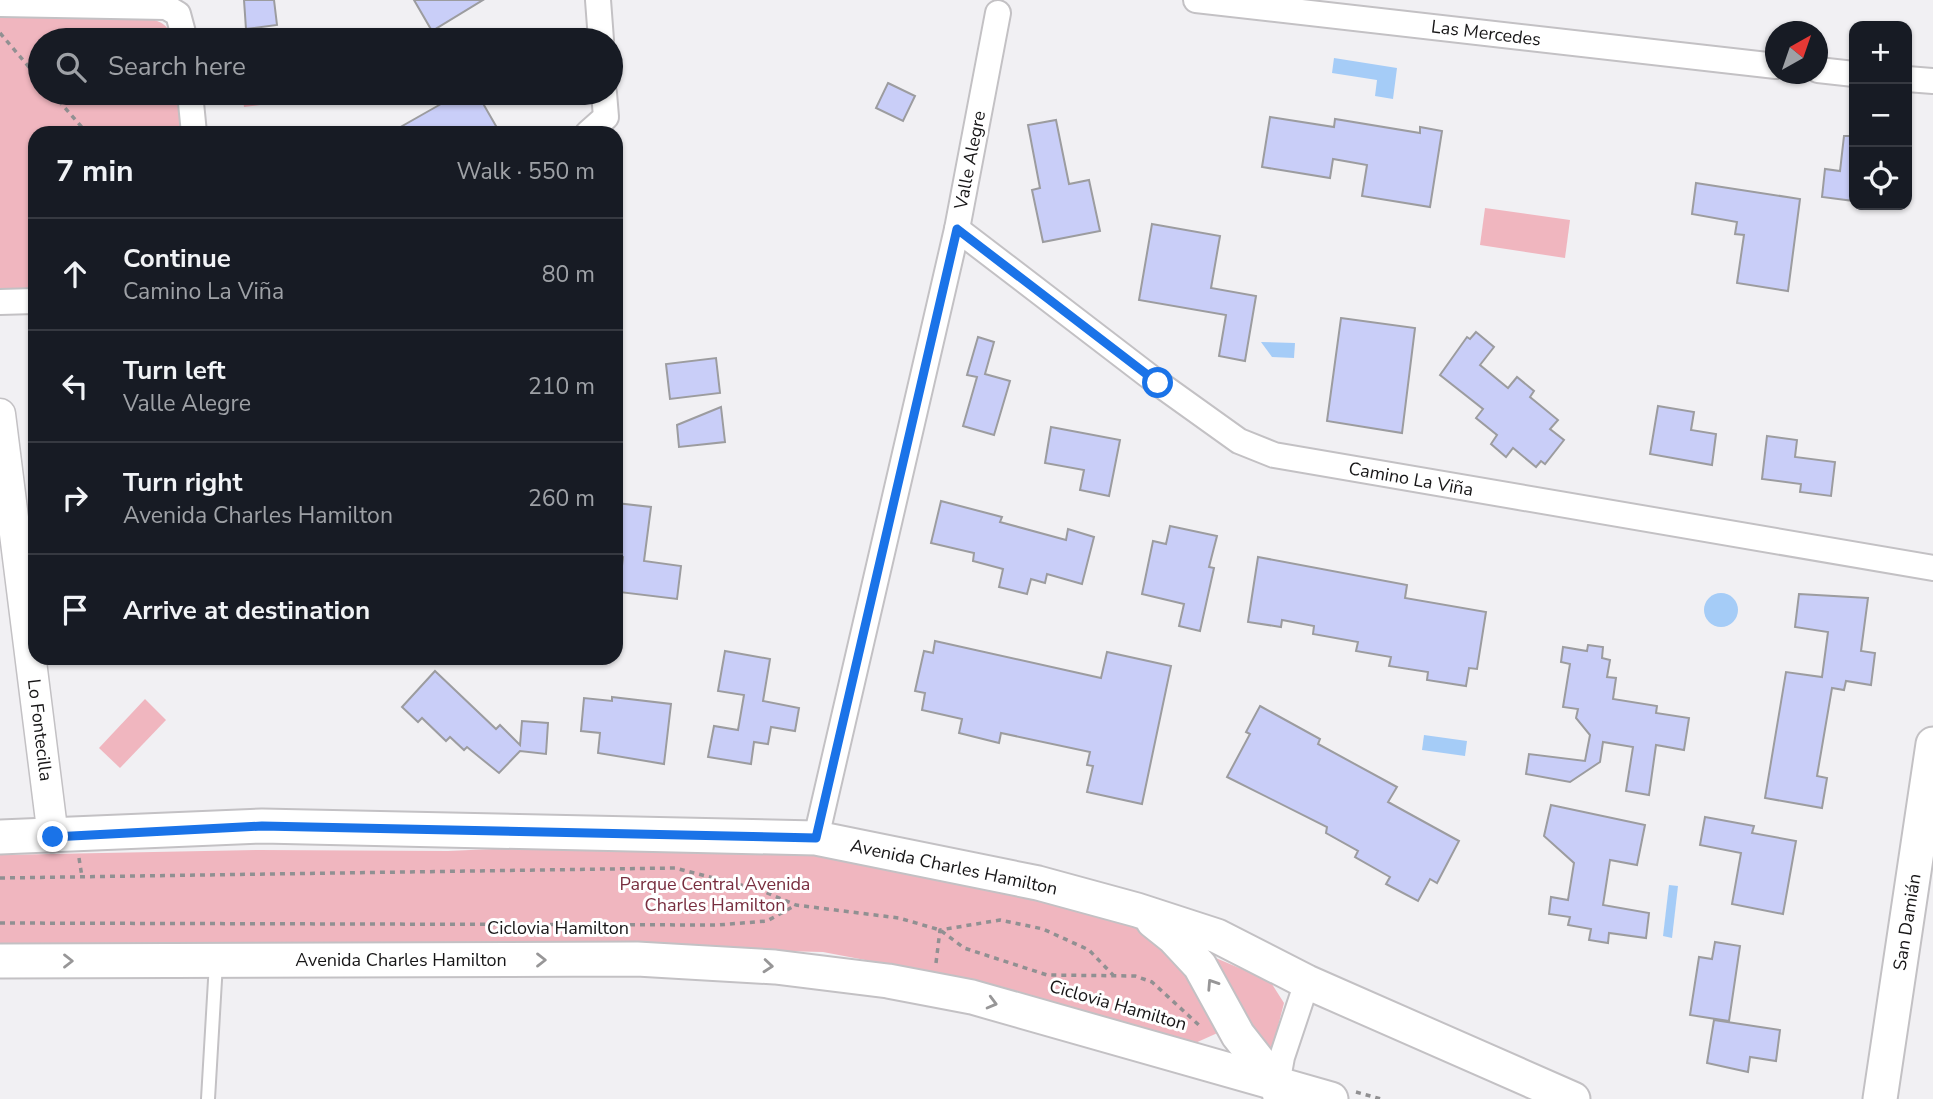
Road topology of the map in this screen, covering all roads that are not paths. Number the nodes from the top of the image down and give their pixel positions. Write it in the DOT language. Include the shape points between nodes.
graph roads {
  1 [pos="598,0"];
  2 [pos="1196,0"];
  3 [pos="0,4"];
  4 [pos="998,13"];
  5 [pos="182,28"];
  6 [pos="599,28"];
  7 [pos="1765,65"];
  8 [pos="1828,71"];
  9 [pos="1849,73"];
  10 [pos="1912,79"];
  11 [pos="1933,81"];
  12 [pos="191,105"];
  13 [pos="605,105"];
  14 [pos="193,126"];
  15 [pos="596,126"];
  16 [pos="957,229"];
  17 [pos="0,302"];
  18 [pos="28,302"];
  19 [pos="0,414"];
  20 [pos="1933,568"];
  21 [pos="28,637"];
  22 [pos="31,665"];
  23 [pos="1933,744"];
  24 [pos="0,837"];
  25 [pos="53,837"];
  26 [pos="816,838"];
  27 [pos="1137,909"];
  28 [pos="0,961"];
  29 [pos="216,961"];
  30 [pos="1307,982"];
  31 [pos="1238,1035"];
  32 [pos="1189,1045"];
  33 [pos="1275,1091"];
  34 [pos="208,1099"];
  35 [pos="1331,1099"];
  36 [pos="1573,1099"];
  37 [pos="1880,1099"];
  1 -- 6 [label="street"];
  2 -- 7 [label="street, Las Mercedes"];
  3 -- 5 [label="street" via="166,7 178,14"];
  4 -- 16 [label="street, Valle Alegre"];
  8 -- 9 [label="street"];
  10 -- 11 [label="street"];
  12 -- 14 [label="street"];
  13 -- 15 [label="street" via="606,117"];
  16 -- 20 [label="street, Camino La Viña" via="1188,405 1239,441 1274,455"];
  16 -- 26 [label="street, Valle Alegre"];
  17 -- 18 [label="street"];
  19 -- 21 [label="street, Lo Fontecilla"];
  22 -- 25 [label="street, Lo Fontecilla"];
  23 -- 37 [label="main road, San Damián"];
  24 -- 25 [label="main road, Avenida Charles Hamilton"];
  25 -- 26 [label="main road, Avenida Charles Hamilton" via="262,826"];
  26 -- 27 [label="main road, Avenida Charles Hamilton" via="1038,883"];
  27 -- 30 [label="main road, Avenida Charles Hamilton" via="1217,936"];
  31 -- 27 [label="main road, one-way" via="1200,966"];
  28 -- 29 [label="main road, Avenida Charles Hamilton, one-way"];
  29 -- 32 [label="main road, Avenida Charles Hamilton, one-way" via="706,962 845,975 932,989"];
  29 -- 34 [label="lane"];
  30 -- 33 [label="street"];
  30 -- 36 [label="main road, Avenida Charles Hamilton"];
  31 -- 32 [label="main road" via="1211,1053"];
  31 -- 33 [label="main road"];
  32 -- 33 [label="main road, Avenida Charles Hamilton"];
  33 -- 35 [label="main road, Avenida Charles Hamilton"];
}
